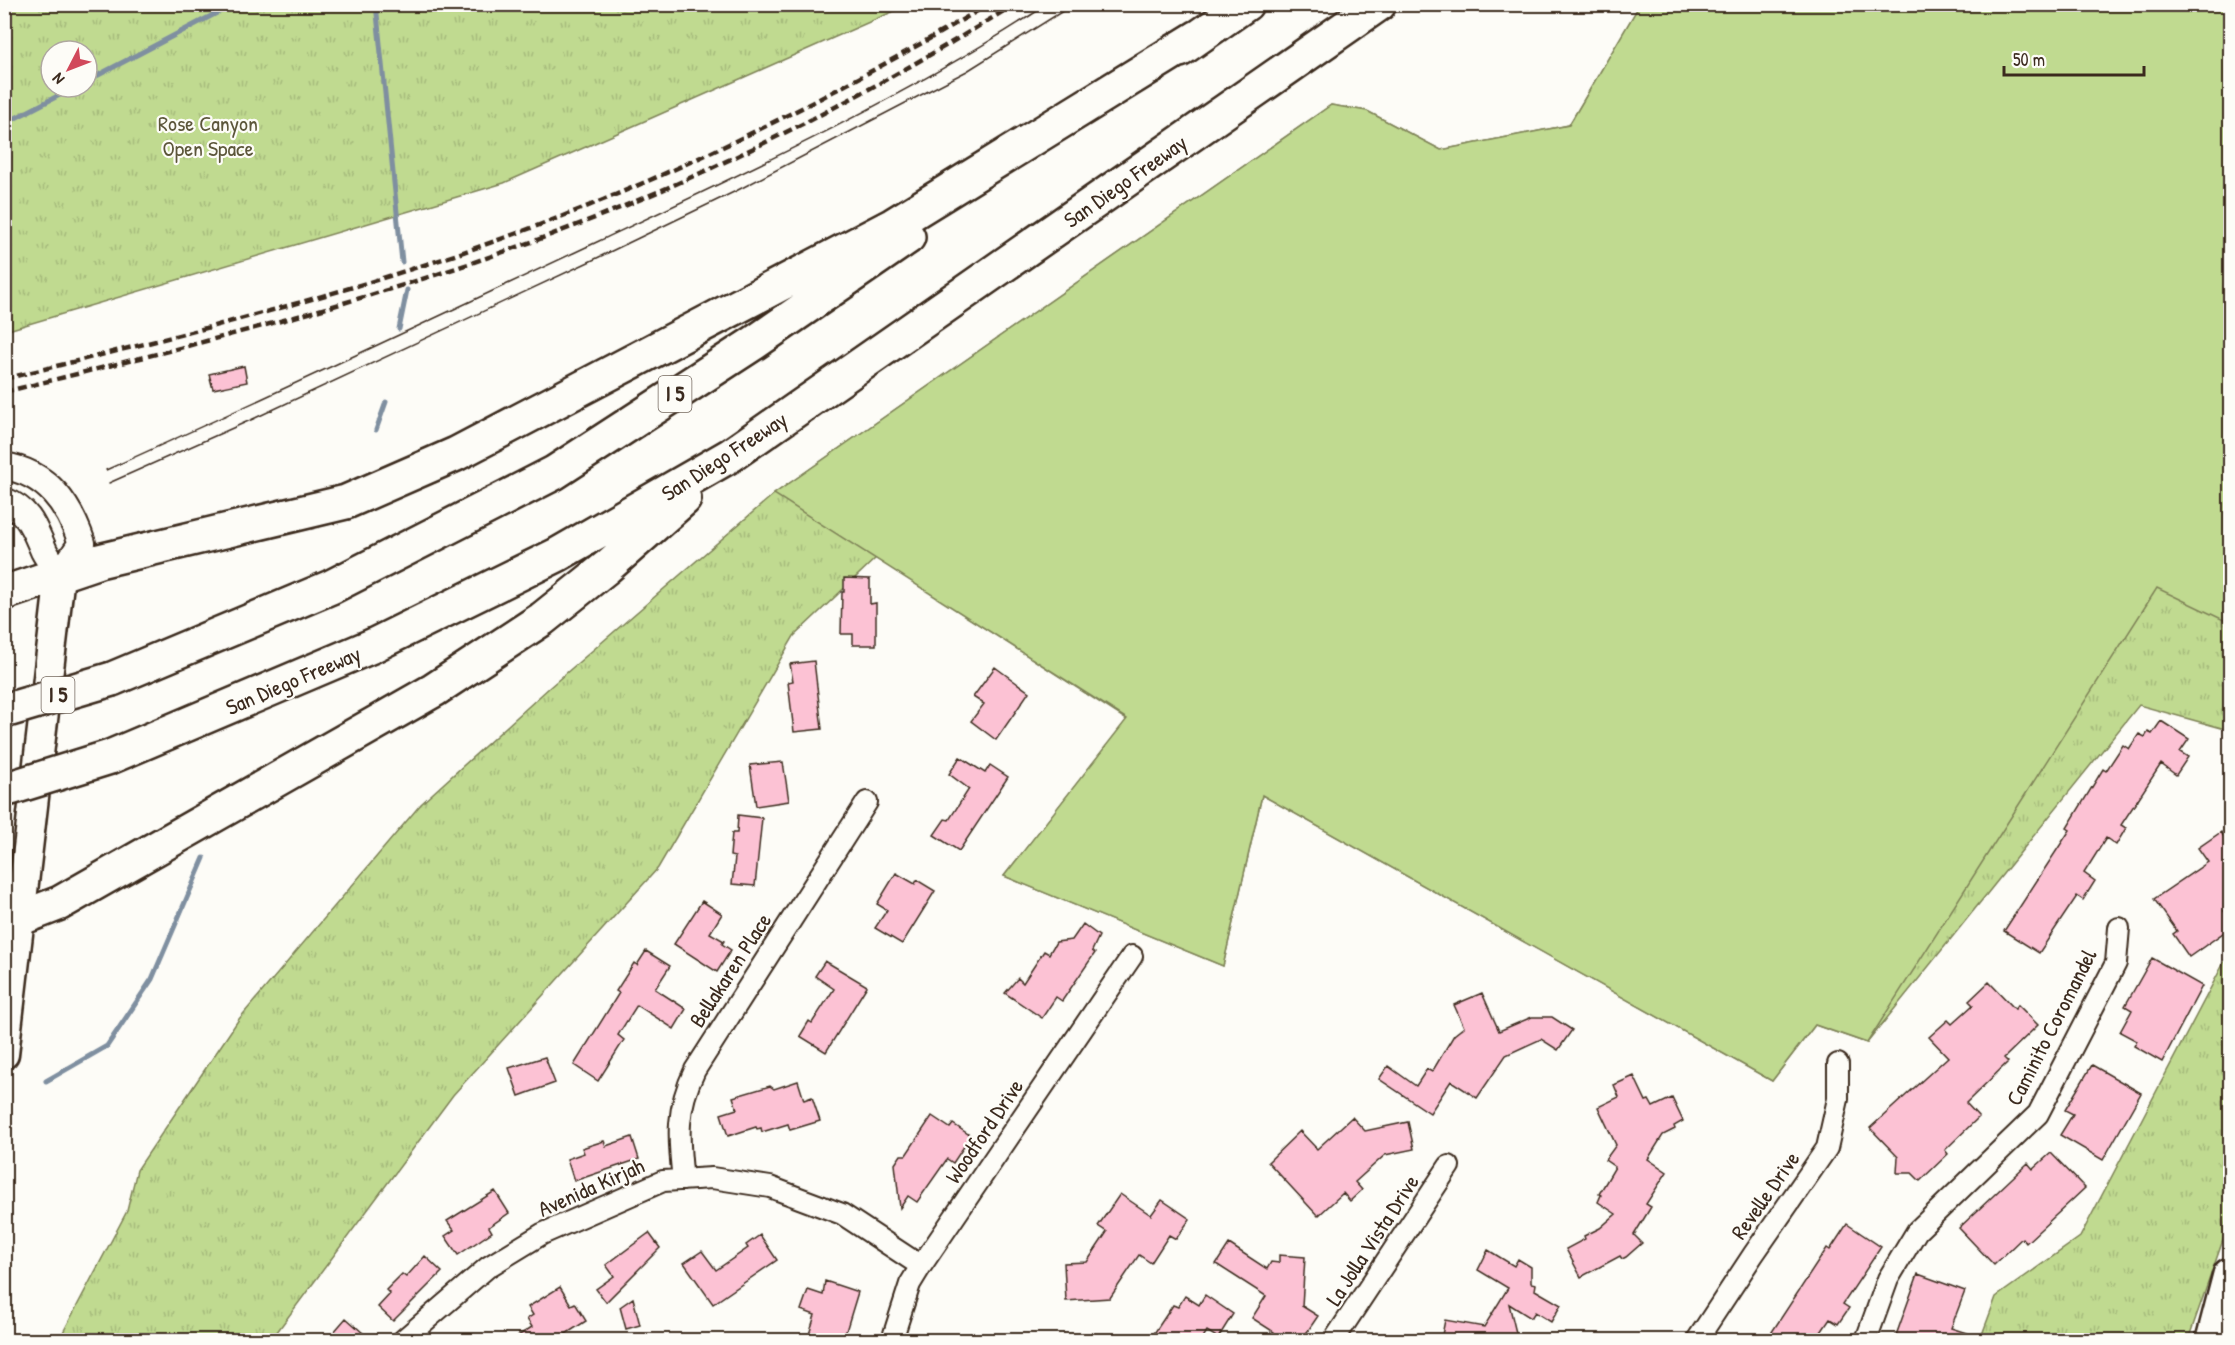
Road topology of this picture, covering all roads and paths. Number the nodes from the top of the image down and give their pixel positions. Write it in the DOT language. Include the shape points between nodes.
graph roads {
  1 [pos="1246,4"];
  2 [pos="1379,4"];
  3 [pos="1198,37"];
  4 [pos="731,455"];
  5 [pos="4,466"];
  6 [pos="4,501"];
  7 [pos="60,574"];
  8 [pos="4,593"];
  9 [pos="4,711"];
  10 [pos="4,790"];
  11 [pos="867,802"];
  12 [pos="13,919"];
  13 [pos="2119,928"];
  14 [pos="1132,956"];
  15 [pos="4,1054"];
  16 [pos="1838,1064"];
  17 [pos="1449,1166"];
  18 [pos="683,1180"];
  19 [pos="921,1266"];
  20 [pos="2230,1275"];
  21 [pos="403,1341"];
  22 [pos="892,1341"];
  23 [pos="1334,1341"];
  24 [pos="1697,1341"];
  25 [pos="1866,1341"];
  26 [pos="2212,1341"];
  1 -- 3 [label="highway, I 5"];
  2 -- 4 [label="highway, San Diego Freeway"];
  3 -- 7 [label="highway" via="893,225 456,454 346,502 99,561"];
  3 -- 9 [label="highway, I 5, bridge" via="754,343 554,473 331,587 112,679"];
  4 -- 10 [label="highway, San Diego Freeway, bridge" via="557,555 372,646 110,757"];
  4 -- 12 [label="highway" via="672,511 542,620 434,690 60,903"];
  5 -- 7 [label="street" via="49,487 74,519 82,543"];
  6 -- 7 [label="street" via="30,521 44,552"];
  7 -- 8 [label="highway"];
  7 -- 12 [label="main road" via="44,723"];
  11 -- 18 [label="street, Bellakaren Place" via="695,1070 684,1093 678,1141"];
  12 -- 15 [label="main road"];
  13 -- 25 [label="street, Caminito Coromandel" via="2116,963 2038,1114 1917,1231 1888,1279"];
  14 -- 19 [label="street, Woodford Drive"];
  16 -- 24 [label="street, Revelle Drive" via="1838,1099 1827,1148"];
  17 -- 23 [label="street, La Jolla Vista Drive"];
  18 -- 19 [label="street, Avenida Kirjah" via="712,1178 770,1187 842,1214"];
  18 -- 21 [label="street, Avenida Kirjah" via="663,1181 542,1234 488,1267"];
  19 -- 22 [label="street, Woodford Drive" via="910,1284"];
  20 -- 26 [label="highway"];
}
